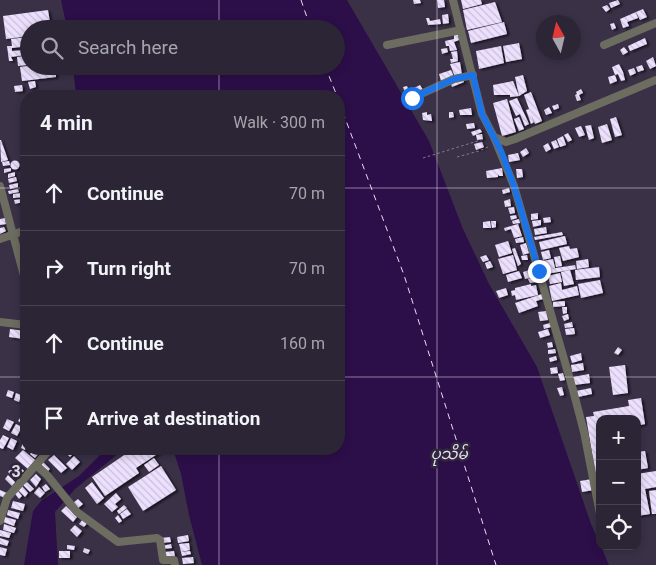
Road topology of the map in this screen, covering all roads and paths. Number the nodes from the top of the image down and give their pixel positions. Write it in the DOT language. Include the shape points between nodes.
graph roads {
  1 [pos="453,0"];
  2 [pos="656,23"];
  3 [pos="461,30"];
  4 [pos="388,45"];
  5 [pos="604,46"];
  6 [pos="473,75"];
  7 [pos="656,80"];
  8 [pos="412,98"];
  9 [pos="494,137"];
  10 [pos="484,139"];
  11 [pos="456,156"];
  12 [pos="423,158"];
  13 [pos="0,186"];
  14 [pos="20,231"];
  15 [pos="13,233"];
  16 [pos="0,239"];
  17 [pos="20,260"];
  18 [pos="0,322"];
  19 [pos="20,324"];
  20 [pos="45,455"];
  21 [pos="36,465"];
  22 [pos="598,505"];
  23 [pos="0,520"];
  24 [pos="175,565"];
  1 -- 3 [label="street"];
  2 -- 5 [label="street"];
  3 -- 4 [label="street"];
  3 -- 6 [label="street"];
  6 -- 8 [label="street" via="454,79"];
  6 -- 9 [label="street" via="482,114"];
  7 -- 9 [label="street" via="516,139 506,142"];
  9 -- 11 [label="path" via="490,146"];
  9 -- 22 [label="street" via="514,186 573,390"];
  10 -- 12 [label="path"];
  13 -- 15 [label="street"];
  14 -- 15 [label="street"];
  15 -- 16 [label="street"];
  15 -- 17 [label="street"];
  18 -- 19 [label="street"];
  20 -- 21 [label="street"];
  21 -- 23 [label="street" via="7,498"];
  21 -- 24 [label="street" via="77,512 118,542 157,538 163,560 174,560"];
}
